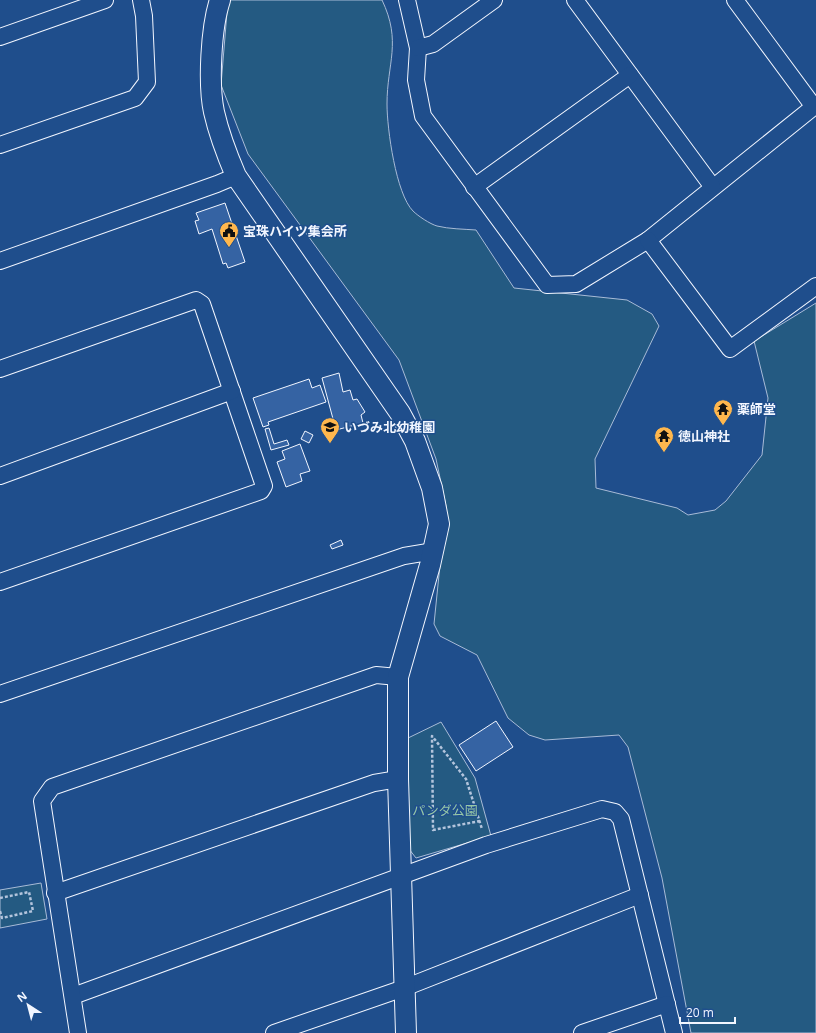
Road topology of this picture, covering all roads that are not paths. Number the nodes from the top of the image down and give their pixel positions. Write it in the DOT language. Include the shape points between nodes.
graph roads {
  1 [pos="105,0"];
  2 [pos="141,0"];
  3 [pos="220,0"];
  4 [pos="407,0"];
  5 [pos="494,0"];
  6 [pos="575,0"];
  7 [pos="735,0"];
  8 [pos="0,37"];
  9 [pos="418,48"];
  10 [pos="630,75"];
  11 [pos="815,106"];
  12 [pos="0,145"];
  13 [pos="236,176"];
  14 [pos="712,186"];
  15 [pos="474,187"];
  16 [pos="648,240"];
  17 [pos="0,261"];
  18 [pos="816,286"];
  19 [pos="0,369"];
  20 [pos="232,392"];
  21 [pos="0,476"];
  22 [pos="434,551"];
  23 [pos="0,582"];
  24 [pos="398,677"];
  25 [pos="1,692"];
  26 [pos="398,780"];
  27 [pos="401,878"];
  28 [pos="55,893"];
  29 [pos="640,895"];
  30 [pos="404,988"];
  31 [pos="73,996"];
  32 [pos="667,1004"];
  33 [pos="283,1032"];
  34 [pos="78,1033"];
  35 [pos="406,1033"];
  36 [pos="582,1033"];
  37 [pos="674,1033"];
  1 -- 8 [label="street"];
  2 -- 12 [label="street" via="147,82 135,98"];
  3 -- 13 [label="street" via="213,36 214,110 223,145"];
  4 -- 9 [label="street"];
  5 -- 9 [label="street" via="434,44"];
  6 -- 10 [label="street"];
  7 -- 11 [label="street"];
  9 -- 15 [label="street" via="416,80 423,116"];
  10 -- 14 [label="street"];
  10 -- 15 [label="street"];
  11 -- 14 [label="street"];
  13 -- 17 [label="street"];
  13 -- 22 [label="street" via="400,413 415,441 432,488 439,524"];
  14 -- 16 [label="street"];
  15 -- 16 [label="street" via="547,285 576,284"];
  16 -- 18 [label="street" via="730,349"];
  19 -- 20 [label="street" via="196,300 202,304"];
  20 -- 21 [label="street"];
  20 -- 23 [label="street" via="264,486 261,491"];
  22 -- 24 [label="street"];
  22 -- 25 [label="street" via="404,556"];
  24 -- 26 [label="street"];
  24 -- 28 [label="street" via="376,675 52,787 42,801"];
  26 -- 27 [label="street"];
  26 -- 28 [label="street" via="374,783"];
  27 -- 29 [label="street" via="486,845 602,809 615,812 621,819"];
  27 -- 30 [label="street"];
  27 -- 31 [label="street"];
  28 -- 31 [label="street"];
  29 -- 30 [label="street"];
  29 -- 32 [label="street"];
  30 -- 33 [label="street"];
  30 -- 35 [label="street"];
  31 -- 34 [label="street"];
  32 -- 36 [label="street"];
  32 -- 37 [label="street"];
}
